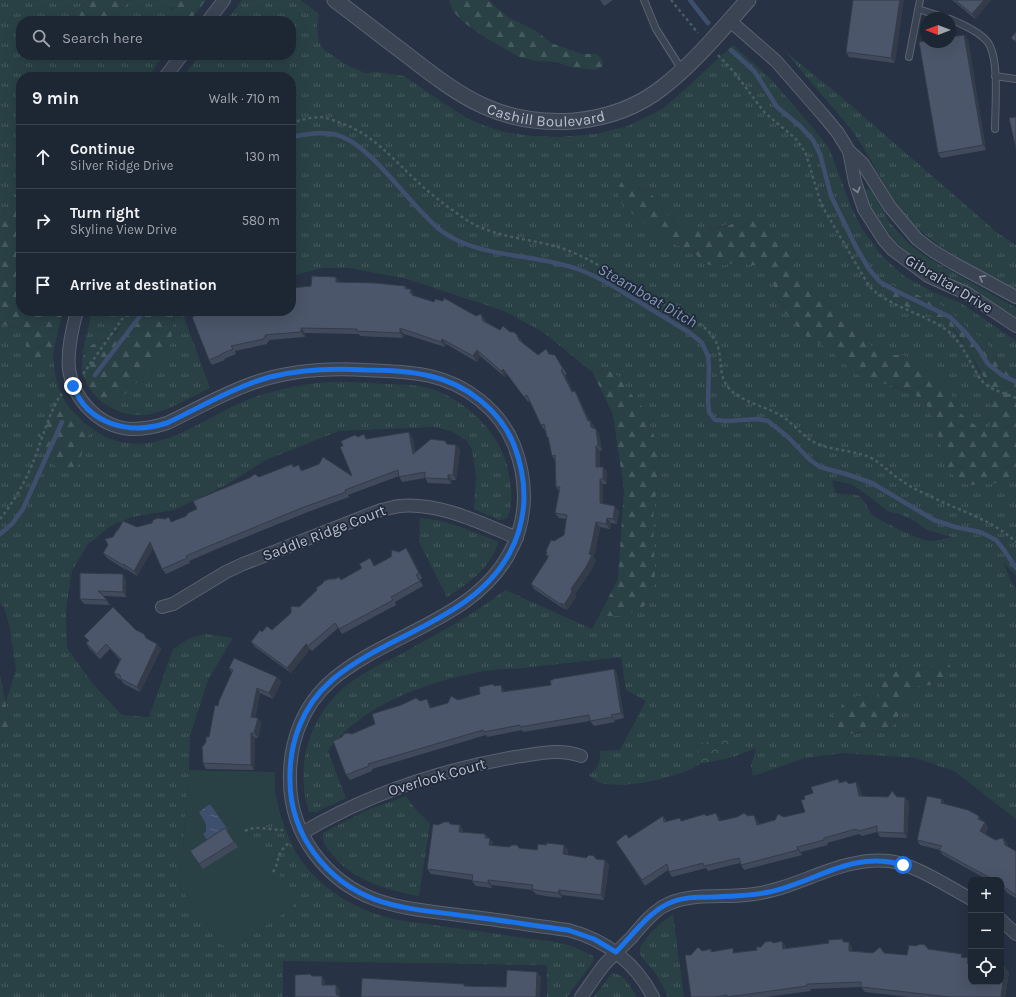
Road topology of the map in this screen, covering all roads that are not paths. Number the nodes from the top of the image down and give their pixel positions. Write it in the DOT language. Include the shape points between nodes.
graph roads {
  1 [pos="224,0"];
  2 [pos="335,0"];
  3 [pos="644,0"];
  4 [pos="748,0"];
  5 [pos="920,0"];
  6 [pos="918,9"];
  7 [pos="927,12"];
  8 [pos="212,16"];
  9 [pos="729,20"];
  10 [pos="956,22"];
  11 [pos="909,57"];
  12 [pos="178,60"];
  13 [pos="682,70"];
  14 [pos="169,72"];
  15 [pos="995,76"];
  16 [pos="1016,79"];
  17 [pos="995,129"];
  18 [pos="849,152"];
  19 [pos="1016,297"];
  20 [pos="76,316"];
  21 [pos="1016,326"];
  22 [pos="517,538"];
  23 [pos="162,607"];
  24 [pos="581,756"];
  25 [pos="302,833"];
  26 [pos="968,897"];
  27 [pos="1004,923"];
  28 [pos="1016,934"];
  29 [pos="616,952"];
  30 [pos="581,997"];
  31 [pos="653,997"];
  1 -- 8 [label="street"];
  2 -- 13 [label="street, Cashill Boulevard" via="451,88 497,112 518,118 561,122 602,116 642,101"];
  3 -- 13 [label="lane" via="656,29"];
  4 -- 9 [label="street, Cashill Boulevard"];
  5 -- 6 [label="lane"];
  6 -- 7 [label="lane"];
  6 -- 11 [label="lane"];
  9 -- 13 [label="street, Cashill Boulevard"];
  9 -- 18 [label="street, Gibraltar Drive" via="776,61 838,133"];
  10 -- 15 [label="lane" via="984,38 990,46"];
  12 -- 14 [label="street"];
  15 -- 16 [label="lane"];
  15 -- 17 [label="lane"];
  19 -- 18 [label="street, Gibraltar Drive, one-way" via="953,263 917,238 890,207 863,164"];
  18 -- 21 [label="street, Gibraltar Drive, one-way" via="864,209 893,250 928,276 968,294"];
  20 -- 22 [label="street" via="69,354 73,386 82,402 92,412 115,426 144,428 167,423 257,381 285,374 323,369 401,371 448,381 490,409 511,438 518,455 524,490 523,512"];
  22 -- 23 [label="street, Saddle Ridge Court" via="446,511 399,506 381,510 243,564 173,604"];
  22 -- 25 [label="street" via="500,568 479,591 450,611 350,667 322,690 312,702 302,718 291,750 292,801"];
  24 -- 25 [label="street, Overlook Court" via="570,752 550,752 469,766 371,797"];
  25 -- 29 [label="street" via="310,848 338,880 368,897 396,906 568,930 594,939"];
  26 -- 29 [label="street" via="903,865 890,861 863,861 770,892 672,902 650,917"];
  27 -- 28 [label="street"];
  29 -- 30 [label="street"];
  29 -- 31 [label="street" via="631,964"];
}
